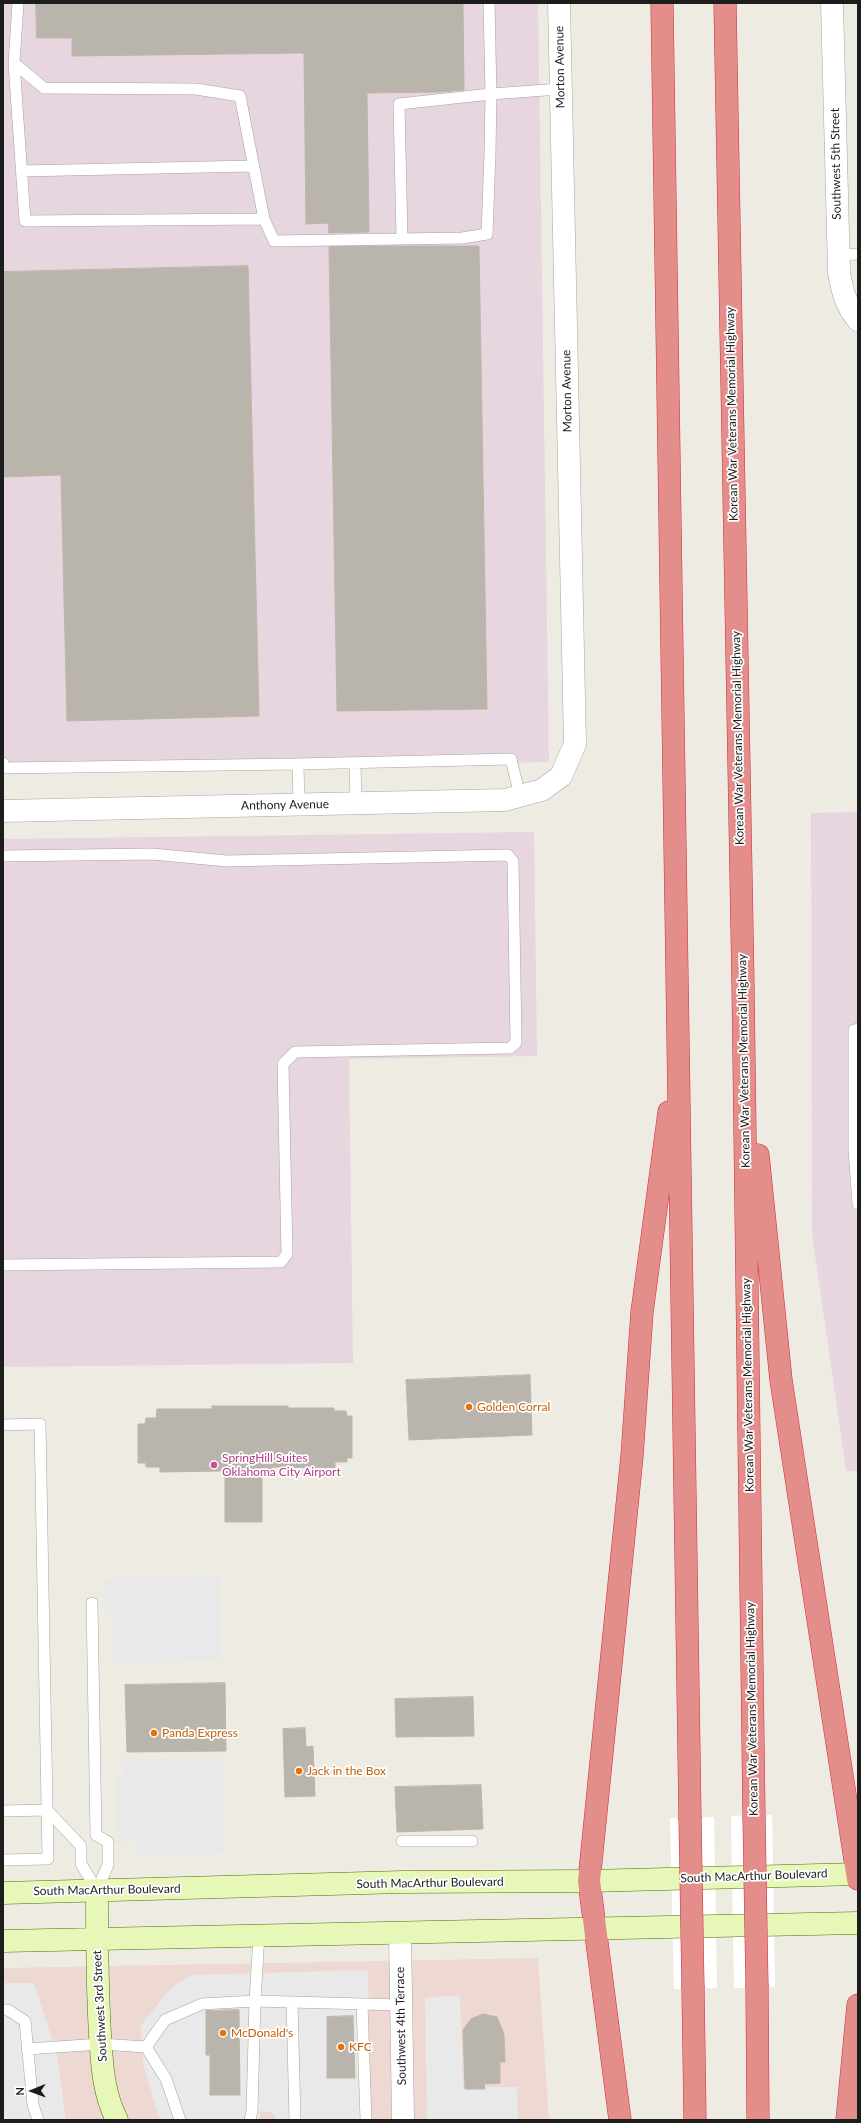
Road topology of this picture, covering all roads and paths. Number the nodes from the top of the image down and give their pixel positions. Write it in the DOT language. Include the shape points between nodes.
graph roads {
  1 [pos="18,3"];
  2 [pos="489,3"];
  3 [pos="559,3"];
  4 [pos="662,3"];
  5 [pos="725,3"];
  6 [pos="832,3"];
  7 [pos="14,63"];
  8 [pos="560,89"];
  9 [pos="491,94"];
  10 [pos="253,166"];
  11 [pos="21,171"];
  12 [pos="264,219"];
  13 [pos="402,239"];
  14 [pos="848,254"];
  15 [pos="858,320"];
  16 [pos="3,763"];
  17 [pos="354,763"];
  18 [pos="298,764"];
  19 [pos="3,768"];
  20 [pos="3,775"];
  21 [pos="561,776"];
  22 [pos="520,796"];
  23 [pos="356,803"];
  24 [pos="299,804"];
  25 [pos="3,811"];
  26 [pos="3,856"];
  27 [pos="743,984"];
  28 [pos="858,1029"];
  29 [pos="679,1044"];
  30 [pos="858,1204"];
  31 [pos="3,1265"];
  32 [pos="3,1425"];
  33 [pos="92,1603"];
  34 [pos="47,1810"];
  35 [pos="3,1811"];
  36 [pos="96,1835"];
  37 [pos="402,1841"];
  38 [pos="472,1841"];
  39 [pos="81,1846"];
  40 [pos="3,1860"];
  41 [pos="858,1876"];
  42 [pos="589,1881"];
  43 [pos="96,1890"];
  44 [pos="3,1893"];
  45 [pos="858,1923"];
  46 [pos="595,1929"];
  47 [pos="400,1933"];
  48 [pos="259,1936"];
  49 [pos="97,1938"];
  50 [pos="3,1941"];
  51 [pos="255,2001"];
  52 [pos="292,2002"];
  53 [pos="362,2004"];
  54 [pos="401,2005"];
  55 [pos="858,2005"];
  56 [pos="3,2010"];
  57 [pos="101,2044"];
  58 [pos="146,2047"];
  59 [pos="27,2049"];
  60 [pos="38,2120"];
  61 [pos="117,2120"];
  62 [pos="180,2120"];
  63 [pos="250,2120"];
  64 [pos="295,2120"];
  65 [pos="366,2120"];
  66 [pos="403,2120"];
  67 [pos="620,2120"];
  68 [pos="695,2120"];
  69 [pos="758,2120"];
  70 [pos="847,2120"];
  1 -- 7 [label="lane"];
  2 -- 9 [label="lane"];
  3 -- 8 [label="street, Morton Avenue"];
  4 -- 29 [label="highway"];
  5 -- 27 [label="highway, Korean War Veterans Memorial Highway"];
  6 -- 14 [label="street, Southwest 5th Street"];
  7 -- 10 [label="lane" via="44,88 196,89 240,96"];
  7 -- 11 [label="lane"];
  8 -- 9 [label="lane"];
  8 -- 21 [label="street, Morton Avenue" via="575,744"];
  9 -- 13 [label="lane" via="486,234 462,238"];
  9 -- 13 [label="lane" via="399,104"];
  10 -- 11 [label="lane"];
  10 -- 12 [label="lane"];
  11 -- 12 [label="lane" via="25,221"];
  12 -- 13 [label="lane" via="274,241"];
  14 -- 15 [label="street, Southwest 5th Street" via="839,272 844,297"];
  16 -- 19 [label="lane"];
  17 -- 18 [label="lane"];
  17 -- 22 [label="lane" via="511,759"];
  17 -- 23 [label="lane"];
  18 -- 19 [label="lane"];
  18 -- 24 [label="lane"];
  19 -- 20 [label="lane"];
  21 -- 22 [label="street, Anthony Avenue" via="542,790"];
  22 -- 23 [label="street, Anthony Avenue" via="505,800"];
  23 -- 24 [label="street, Anthony Avenue"];
  24 -- 25 [label="street, Anthony Avenue"];
  26 -- 31 [label="lane" via="152,854 227,861 508,855 513,861 516,1043 510,1048 295,1052 283,1064 287,1254 281,1262"];
  27 -- 41 [label="highway" via="774,1330"];
  27 -- 69 [label="highway, Korean War Veterans Memorial Highway, bridge"];
  28 -- 30 [label="lane" via="854,1030 854,1150"];
  29 -- 42 [label="highway" via="642,1312 632,1456"];
  29 -- 68 [label="highway, bridge"];
  32 -- 34 [label="lane" via="40,1424"];
  33 -- 36 [label="lane"];
  34 -- 35 [label="lane"];
  34 -- 39 [label="lane"];
  34 -- 40 [label="lane" via="48,1858"];
  36 -- 39 [label="lane"];
  36 -- 43 [label="lane" via="108,1842 108,1865"];
  37 -- 38 [label="lane"];
  39 -- 43 [label="lane" via="81,1864"];
  41 -- 42 [label="main road, South MacArthur Boulevard"];
  42 -- 43 [label="main road, South MacArthur Boulevard" via="403,1882"];
  42 -- 46 [label="highway"];
  43 -- 44 [label="main road, South MacArthur Boulevard"];
  43 -- 49 [label="main road, Southwest 3rd Street"];
  45 -- 46 [label="main road"];
  46 -- 47 [label="main road"];
  46 -- 67 [label="highway"];
  47 -- 48 [label="main road"];
  47 -- 54 [label="street, Southwest 4th Terrace"];
  48 -- 49 [label="main road"];
  48 -- 51 [label="lane"];
  49 -- 50 [label="main road"];
  49 -- 57 [label="main road, Southwest 3rd Street"];
  51 -- 52 [label="lane"];
  51 -- 58 [label="lane" via="202,2004 194,2007 165,2020"];
  51 -- 63 [label="lane"];
  52 -- 53 [label="lane"];
  52 -- 64 [label="lane"];
  53 -- 54 [label="lane"];
  53 -- 65 [label="lane"];
  54 -- 66 [label="street, Southwest 4th Terrace"];
  55 -- 70 [label="highway"];
  56 -- 59 [label="lane" via="8,2010 25,2021"];
  57 -- 58 [label="lane"];
  57 -- 59 [label="lane"];
  57 -- 61 [label="main road, Southwest 3rd Street" via="109,2104"];
  58 -- 62 [label="lane" via="166,2080"];
  59 -- 60 [label="lane" via="33,2105"];
}
